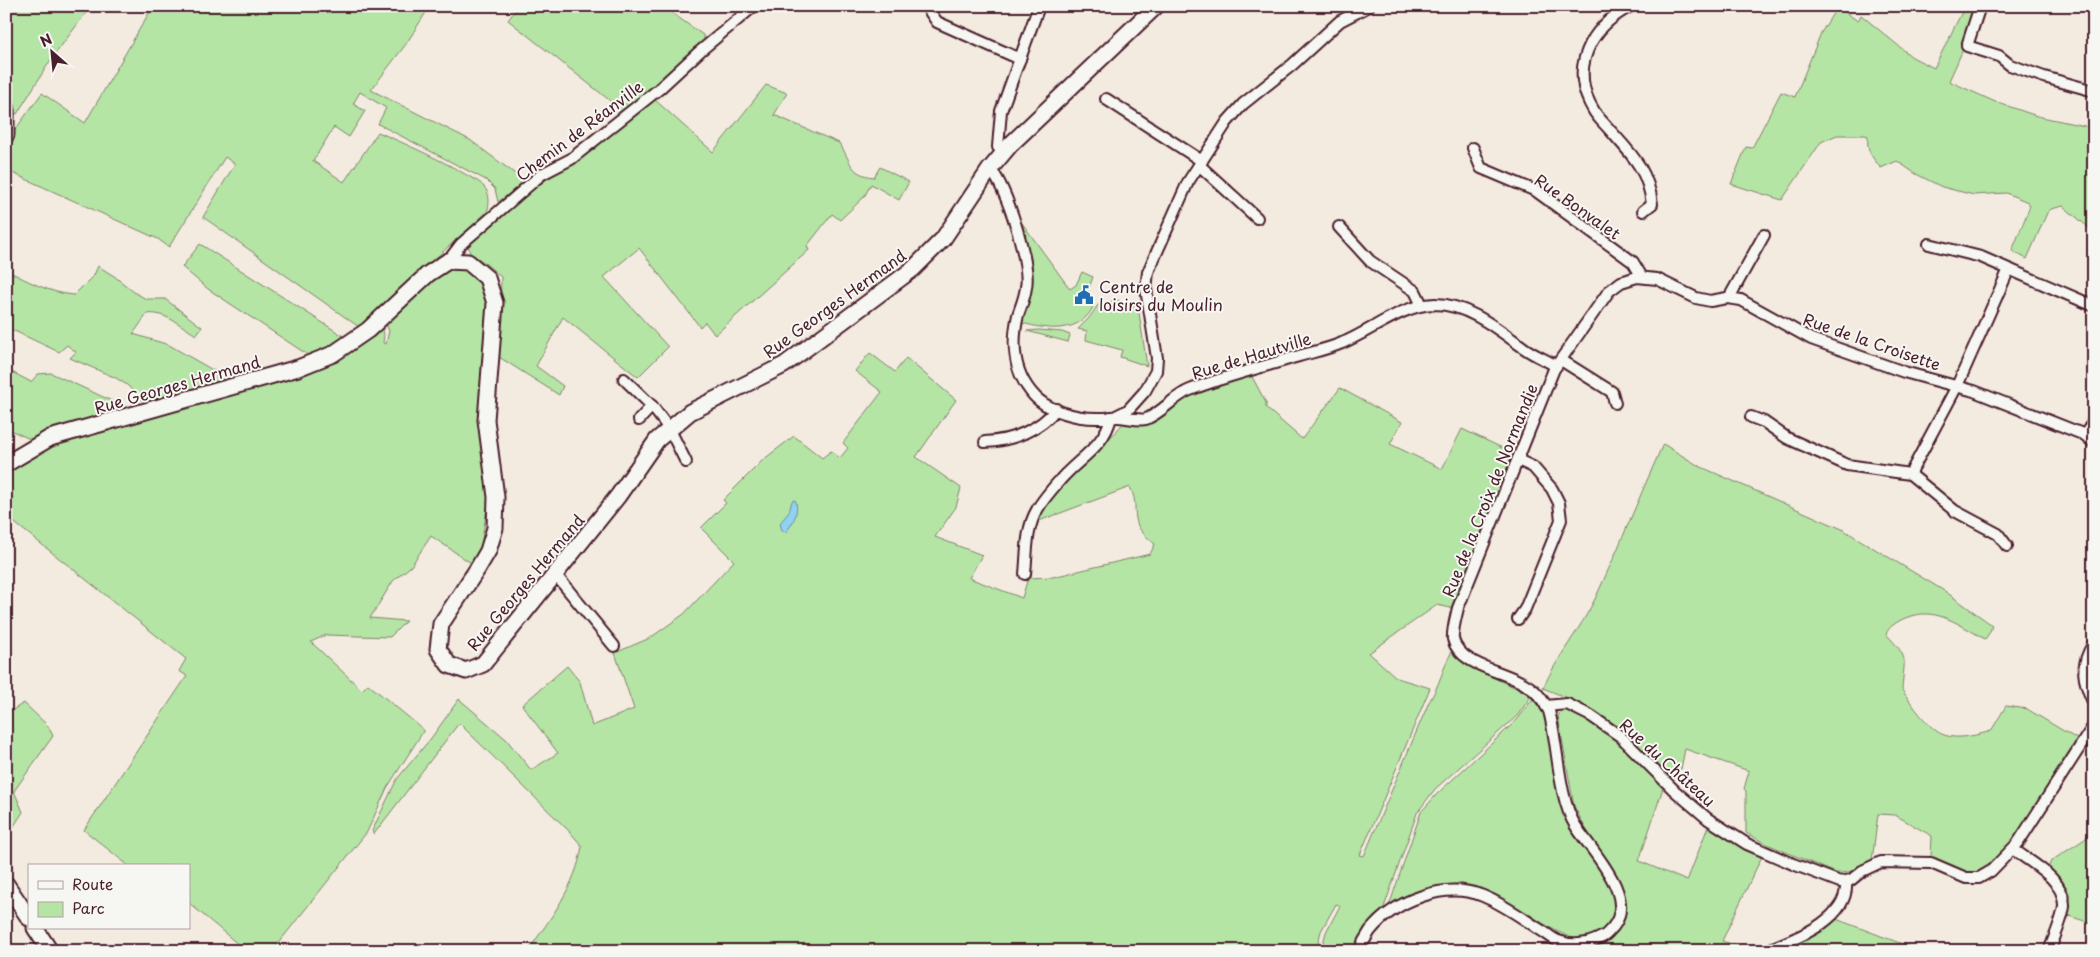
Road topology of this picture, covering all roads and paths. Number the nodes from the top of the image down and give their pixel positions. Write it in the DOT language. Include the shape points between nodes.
graph roads {
  1 [pos="754,6"];
  2 [pos="926,6"];
  3 [pos="1039,6"];
  4 [pos="1156,6"];
  5 [pos="1631,6"];
  6 [pos="1980,6"];
  7 [pos="1364,7"];
  8 [pos="1020,59"];
  9 [pos="2094,91"];
  10 [pos="1106,99"];
  11 [pos="6,108"];
  12 [pos="6,134"];
  13 [pos="1473,148"];
  14 [pos="1003,153"];
  15 [pos="1200,163"];
  16 [pos="990,168"];
  17 [pos="1643,211"];
  18 [pos="1256,218"];
  19 [pos="1339,227"];
  20 [pos="1764,235"];
  21 [pos="1929,244"];
  22 [pos="448,261"];
  23 [pos="2009,270"];
  24 [pos="1642,277"];
  25 [pos="1729,298"];
  26 [pos="1422,305"];
  27 [pos="2094,306"];
  28 [pos="1559,363"];
  29 [pos="624,379"];
  30 [pos="1957,386"];
  31 [pos="1615,403"];
  32 [pos="652,406"];
  33 [pos="1056,409"];
  34 [pos="1113,417"];
  35 [pos="1751,417"];
  36 [pos="639,420"];
  37 [pos="2094,420"];
  38 [pos="670,430"];
  39 [pos="2085,435"];
  40 [pos="985,442"];
  41 [pos="2094,442"];
  42 [pos="1518,460"];
  43 [pos="686,462"];
  44 [pos="6,464"];
  45 [pos="1910,474"];
  46 [pos="2006,546"];
  47 [pos="555,574"];
  48 [pos="1025,574"];
  49 [pos="1518,619"];
  50 [pos="2094,643"];
  51 [pos="614,646"];
  52 [pos="2094,704"];
  53 [pos="1546,706"];
  54 [pos="2094,725"];
  55 [pos="2013,850"];
  56 [pos="1846,881"];
  57 [pos="6,884"];
  58 [pos="28,917"];
  59 [pos="37,930"];
  60 [pos="50,951"];
  61 [pos="1358,951"];
  62 [pos="1765,951"];
  63 [pos="2050,951"];
  1 -- 22 [label="street, Chemin de Réanville" via="659,89 571,159 536,180 461,244"];
  2 -- 8 [label="street" via="937,22"];
  3 -- 8 [label="street"];
  4 -- 14 [label="street, Rue Georges Hermand"];
  5 -- 17 [label="street" via="1611,18 1597,32 1586,53 1583,70 1585,92 1594,112 1639,162 1651,191 1652,204"];
  6 -- 9 [label="street" via="1967,46 1999,56 2010,65"];
  7 -- 15 [label="street" via="1340,21 1243,104"];
  8 -- 14 [label="street" via="1001,111 998,147"];
  10 -- 15 [label="street"];
  11 -- 12 [label="street"];
  13 -- 24 [label="street, Rue Bonvalet" via="1481,168 1536,192 1634,262"];
  14 -- 16 [label="street, Rue Georges Hermand"];
  15 -- 18 [label="street"];
  15 -- 34 [label="street" via="1188,182 1148,272 1146,289 1157,358 1156,371 1145,391 1128,410"];
  16 -- 33 [label="street, Rue de Hautville" via="1004,190 1026,272 1027,286 1014,346 1017,364 1031,393 1045,405"];
  16 -- 38 [label="street, Rue Georges Hermand" via="943,239 913,269 784,366 690,412"];
  19 -- 26 [label="street" via="1370,261 1415,291"];
  20 -- 25 [label="street"];
  21 -- 23 [label="street" via="1981,257"];
  22 -- 44 [label="street, Rue Georges Hermand" via="428,274 368,330 333,354 298,368 50,438"];
  22 -- 47 [label="street, Rue Georges Hermand" via="468,262 487,278 495,304 486,420 496,497 495,528 488,551 440,624 438,649 449,665 466,671 483,664"];
  23 -- 27 [label="street"];
  23 -- 30 [label="street"];
  24 -- 25 [label="street, Rue de la Croisette" via="1657,279 1703,300"];
  24 -- 28 [label="street" via="1621,282 1609,291"];
  25 -- 30 [label="street, Rue de la Croisette" via="1741,300 1811,339 1904,372"];
  26 -- 28 [label="street, Rue de Hautville" via="1453,306"];
  26 -- 34 [label="street, Rue de Hautville" via="1341,343 1187,391 1145,419"];
  28 -- 31 [label="street, Rue de Hautville" via="1612,392"];
  28 -- 42 [label="street, Rue de la Croix de Normandie"];
  29 -- 32 [label="street"];
  30 -- 39 [label="street, Rue de la Croisette"];
  30 -- 45 [label="street"];
  32 -- 36 [label="street"];
  32 -- 38 [label="street"];
  33 -- 34 [label="street, Rue de Hautville" via="1077,416"];
  33 -- 40 [label="street" via="1035,428 998,441"];
  34 -- 48 [label="street" via="1098,444 1061,478 1036,510 1029,531"];
  35 -- 45 [label="street" via="1787,438 1848,465"];
  37 -- 39 [label="street"];
  38 -- 43 [label="street"];
  38 -- 47 [label="street, Rue Georges Hermand" via="657,440 618,496"];
  39 -- 41 [label="street, Rue de la Croisette"];
  42 -- 49 [label="street" via="1533,467 1552,488 1559,503 1561,520"];
  42 -- 53 [label="street, Rue de la Croix de Normandie" via="1458,608 1453,636 1460,652 1472,661 1526,684"];
  45 -- 46 [label="street" via="1955,511 1998,534"];
  47 -- 51 [label="street"];
  50 -- 52 [label="street" via="2083,669 2085,685"];
  53 -- 56 [label="street, Rue du Château" via="1568,704 1613,731 1675,792 1708,819 1747,844 1840,882"];
  53 -- 61 [label="street, Rue de la Croix de Normandie" via="1553,724 1570,817 1614,882 1621,904 1618,921 1606,935 1592,942 1567,943 1558,941 1482,896 1452,891 1417,898 1401,906 1384,917"];
  54 -- 55 [label="street"];
  55 -- 56 [label="street" via="1979,878 1966,878 1931,863 1881,862"];
  55 -- 63 [label="street" via="2055,881 2063,894 2064,906"];
  56 -- 62 [label="street" via="1847,892 1834,915 1800,937"];
  57 -- 58 [label="street"];
  59 -- 60 [label="street"];
}
